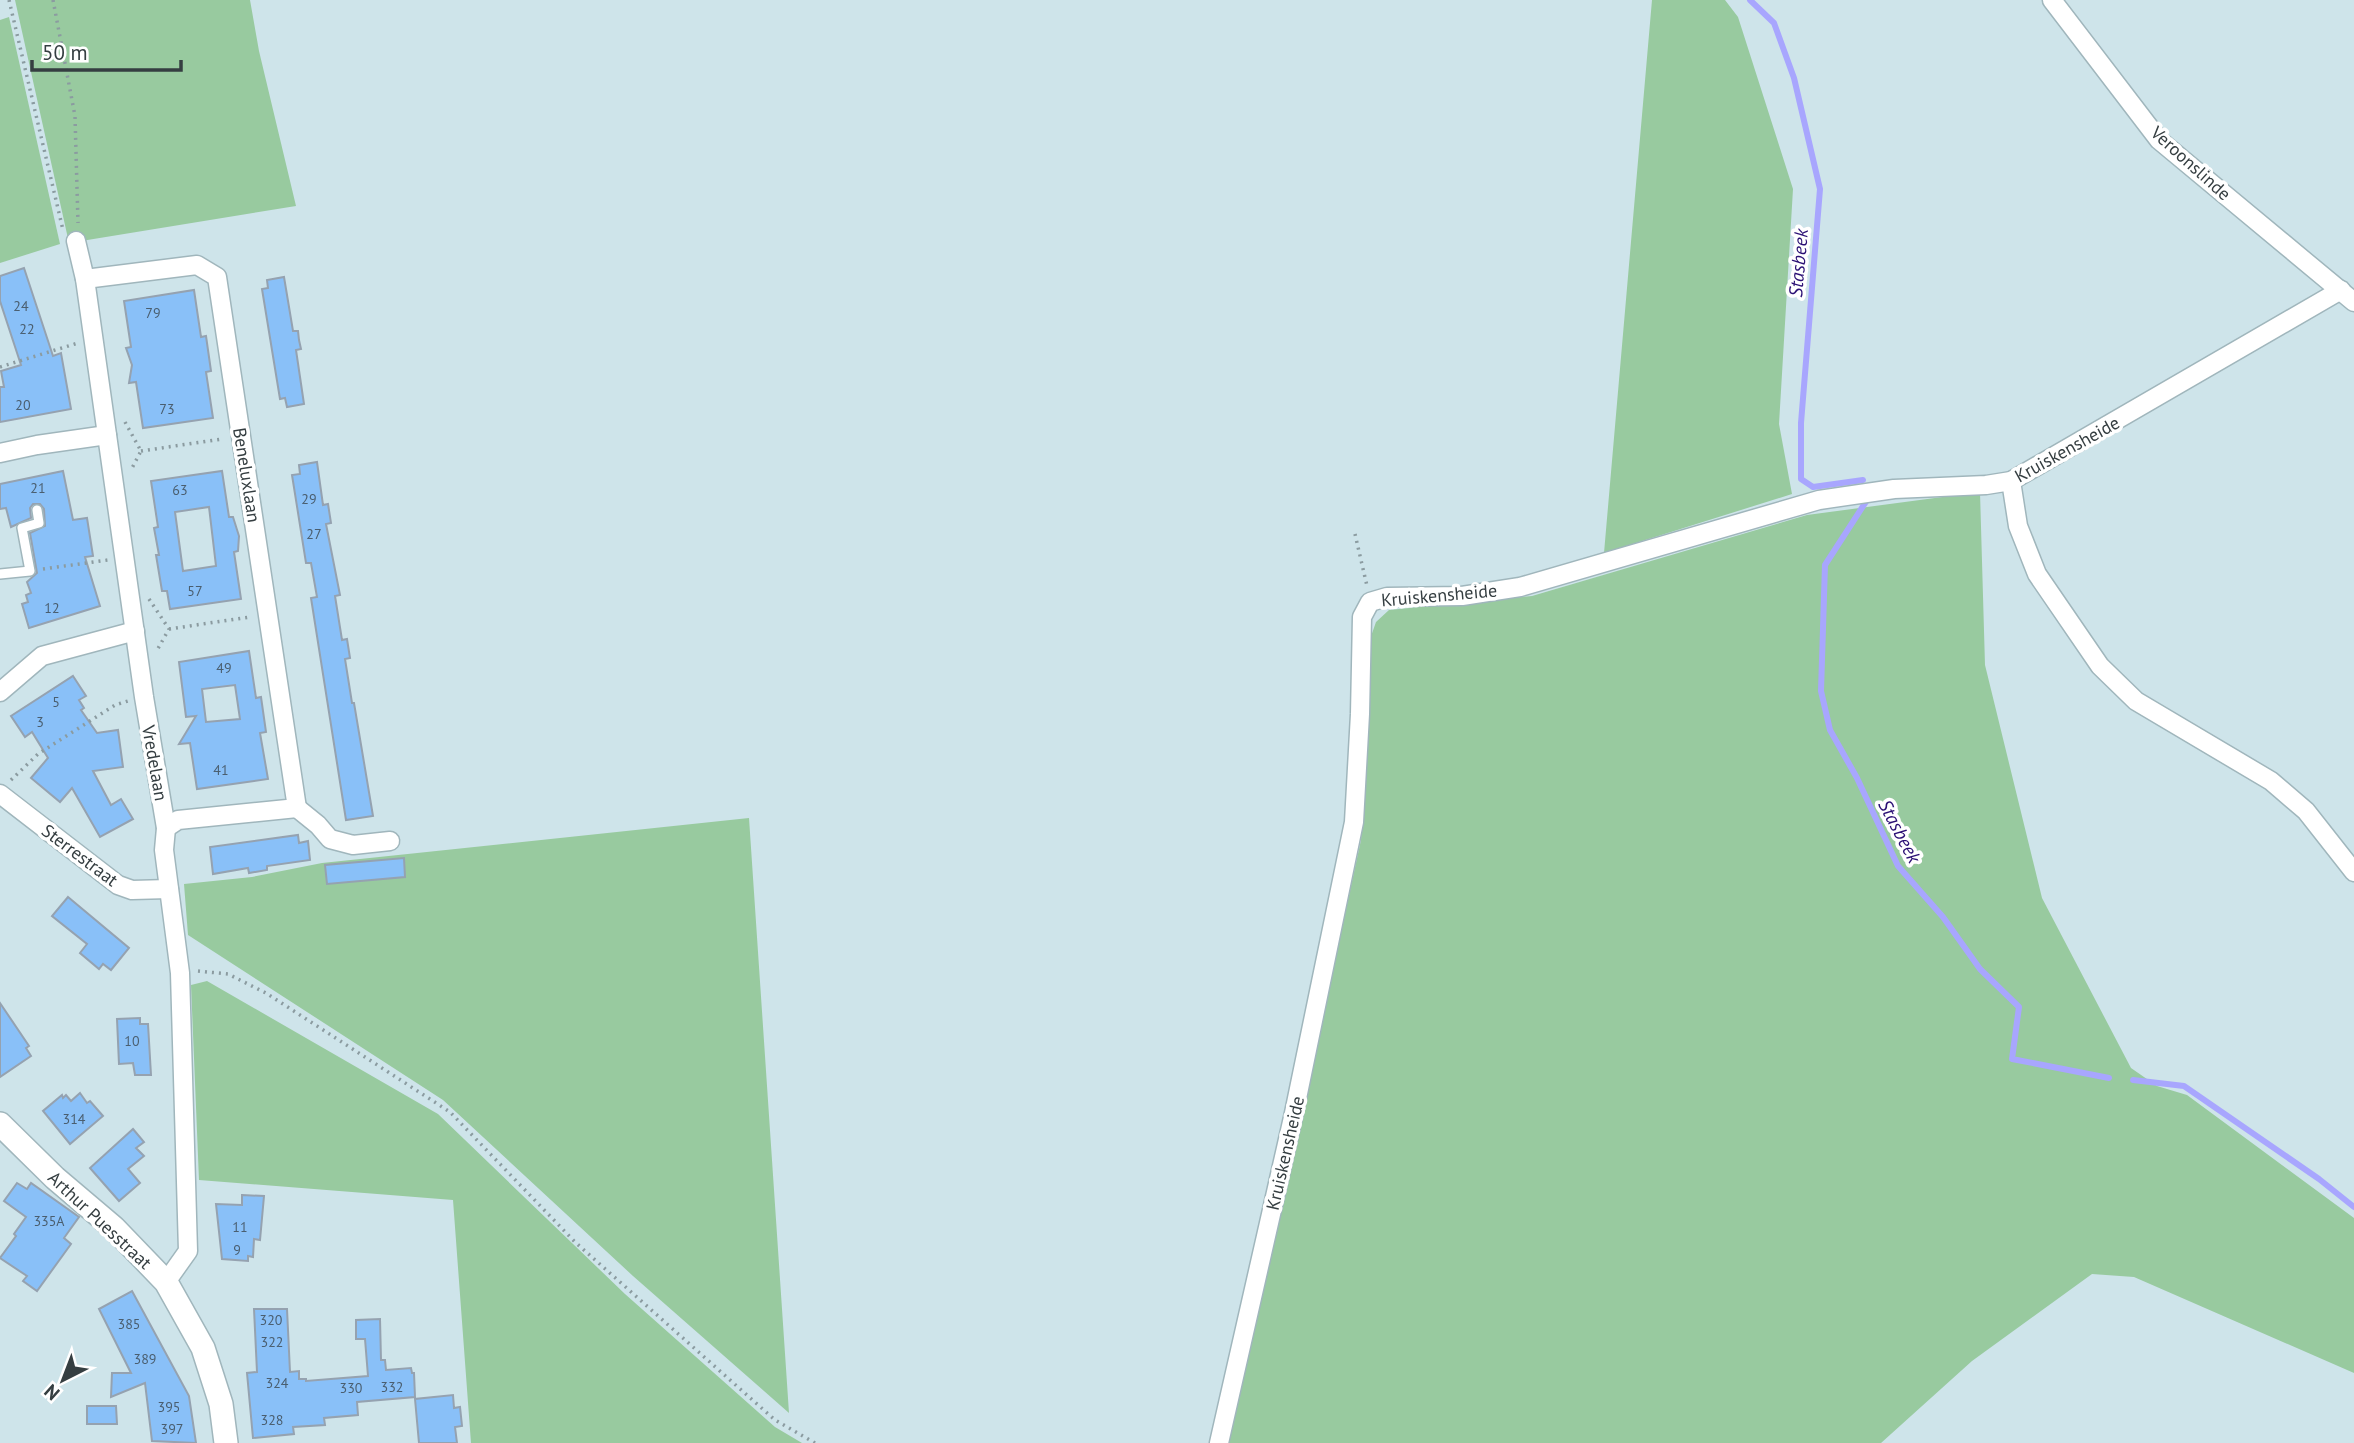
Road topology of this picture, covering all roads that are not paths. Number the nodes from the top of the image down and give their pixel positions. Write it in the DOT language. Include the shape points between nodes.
graph roads {
  1 [pos="2052,0"];
  2 [pos="76,241"];
  3 [pos="85,279"];
  4 [pos="2348,296"];
  5 [pos="107,435"];
  6 [pos="0,453"];
  7 [pos="2011,481"];
  8 [pos="37,510"];
  9 [pos="0,574"];
  10 [pos="135,631"];
  11 [pos="0,692"];
  12 [pos="3,789"];
  13 [pos="297,807"];
  14 [pos="166,828"];
  15 [pos="390,841"];
  16 [pos="2354,872"];
  17 [pos="169,889"];
  18 [pos="2,1130"];
  19 [pos="166,1282"];
  20 [pos="226,1443"];
  21 [pos="1219,1443"];
  1 -- 4 [label="street, Veroonslinde" via="2158,139"];
  2 -- 3 [label="street, Vredelaan"];
  3 -- 5 [label="street, Vredelaan"];
  3 -- 13 [label="street, Beneluxlaan" via="197,265 217,277"];
  4 -- 7 [label="street, Kruiskensheide"];
  5 -- 6 [label="street"];
  5 -- 10 [label="street, Vredelaan"];
  7 -- 16 [label="street" via="2018,526 2037,575 2100,666 2136,701 2271,781 2306,811"];
  7 -- 21 [label="street, Kruiskensheide" via="1894,489 1819,500 1520,587 1370,602 1362,617 1354,822"];
  8 -- 9 [label="lane" via="39,523 22,528 30,571"];
  10 -- 11 [label="street" via="42,656"];
  10 -- 14 [label="street, Vredelaan"];
  12 -- 17 [label="street, Sterrestraat" via="118,886"];
  13 -- 14 [label="street" via="178,820"];
  13 -- 15 [label="street" via="330,839 353,845"];
  14 -- 17 [label="street, Vredelaan"];
  17 -- 19 [label="street, Vredelaan" via="180,973 188,1251"];
  18 -- 19 [label="street, Arthur Puesstraat" via="114,1228"];
  19 -- 20 [label="street, Arthur Puesstraat" via="203,1348 222,1405"];
}
